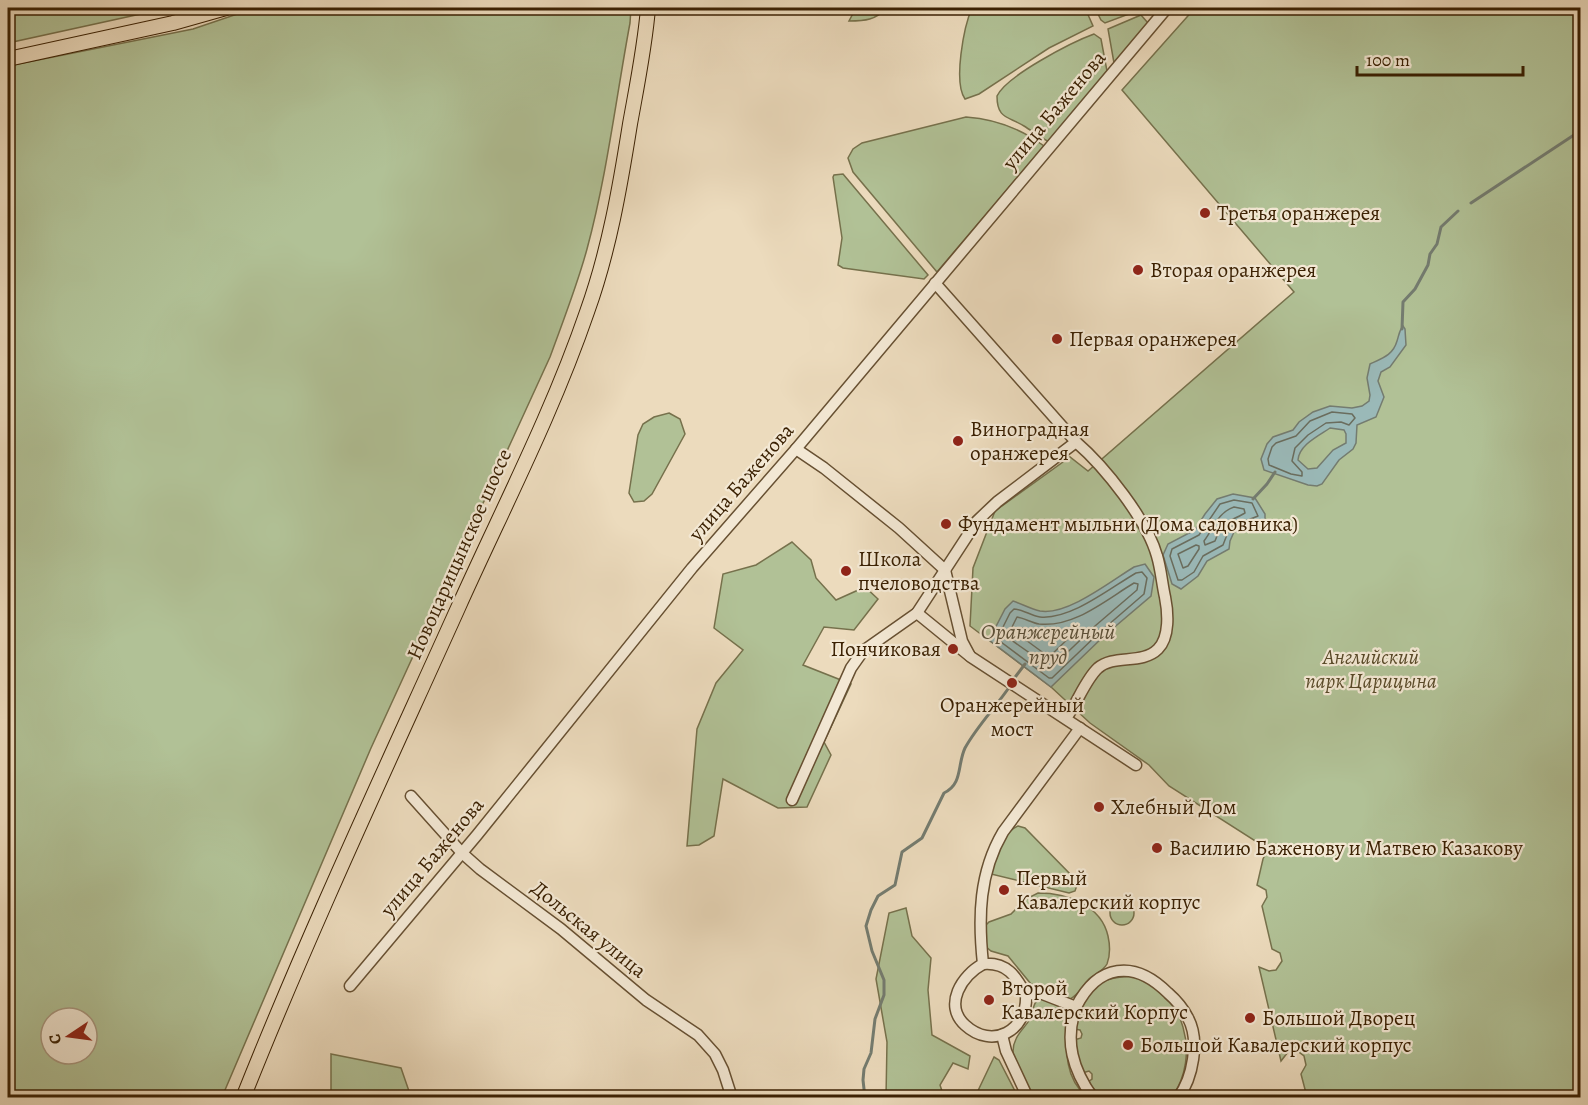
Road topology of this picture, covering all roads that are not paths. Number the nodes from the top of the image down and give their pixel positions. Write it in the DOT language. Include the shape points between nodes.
graph roads {
  1 [pos="226,8"];
  2 [pos="648,8"];
  3 [pos="1167,8"];
  4 [pos="8,59"];
  5 [pos="935,283"];
  6 [pos="1076,442"];
  7 [pos="796,449"];
  8 [pos="945,570"];
  9 [pos="917,613"];
  10 [pos="970,656"];
  11 [pos="1066,718"];
  12 [pos="1080,728"];
  13 [pos="1136,765"];
  14 [pos="411,796"];
  15 [pos="792,800"];
  16 [pos="462,854"];
  17 [pos="983,964"];
  18 [pos="350,986"];
  19 [pos="1026,996"];
  20 [pos="1076,1007"];
  21 [pos="1002,1035"];
  22 [pos="243,1098"];
  23 [pos="732,1098"];
  24 [pos="1028,1098"];
  25 [pos="1093,1098"];
  26 [pos="1178,1098"];
  1 -- 4 [label="main road"];
  2 -- 22 [label="main road, Новоцарицынское шоссе" via="621,179 609,239 587,314 554,397 364,816"];
  3 -- 5 [label="street, улица Баженова"];
  5 -- 6 [label="street"];
  5 -- 7 [label="street, улица Баженова"];
  6 -- 8 [label="street" via="977,521"];
  6 -- 11 [label="street" via="1092,456 1138,517 1157,556 1168,614 1159,648 1146,657 1098,668"];
  7 -- 8 [label="street" via="891,522"];
  7 -- 16 [label="street, улица Баженова" via="692,567"];
  8 -- 9 [label="street"];
  8 -- 10 [label="street" via="962,641"];
  9 -- 10 [label="street"];
  9 -- 15 [label="street" via="864,651 851,668"];
  10 -- 11 [label="street"];
  11 -- 12 [label="street"];
  12 -- 13 [label="street"];
  12 -- 17 [label="street" via="994,847 981,895"];
  14 -- 16 [label="street, Дольская улица"];
  16 -- 18 [label="street, улица Баженова"];
  16 -- 23 [label="street, Дольская улица" via="561,928 646,1000 698,1035 715,1054"];
  17 -- 19 [label="street" via="1006,967"];
  17 -- 21 [label="street" via="958,989 957,1014 965,1025 979,1033"];
  19 -- 20 [label="street" via="1040,993"];
  19 -- 21 [label="street" via="1020,1022"];
  20 -- 25 [label="street" via="1070,1048 1074,1066"];
  20 -- 26 [label="street" via="1093,983 1110,972 1137,971 1160,985 1189,1019 1192,1032 1191,1066"];
  21 -- 24 [label="street"];
}
